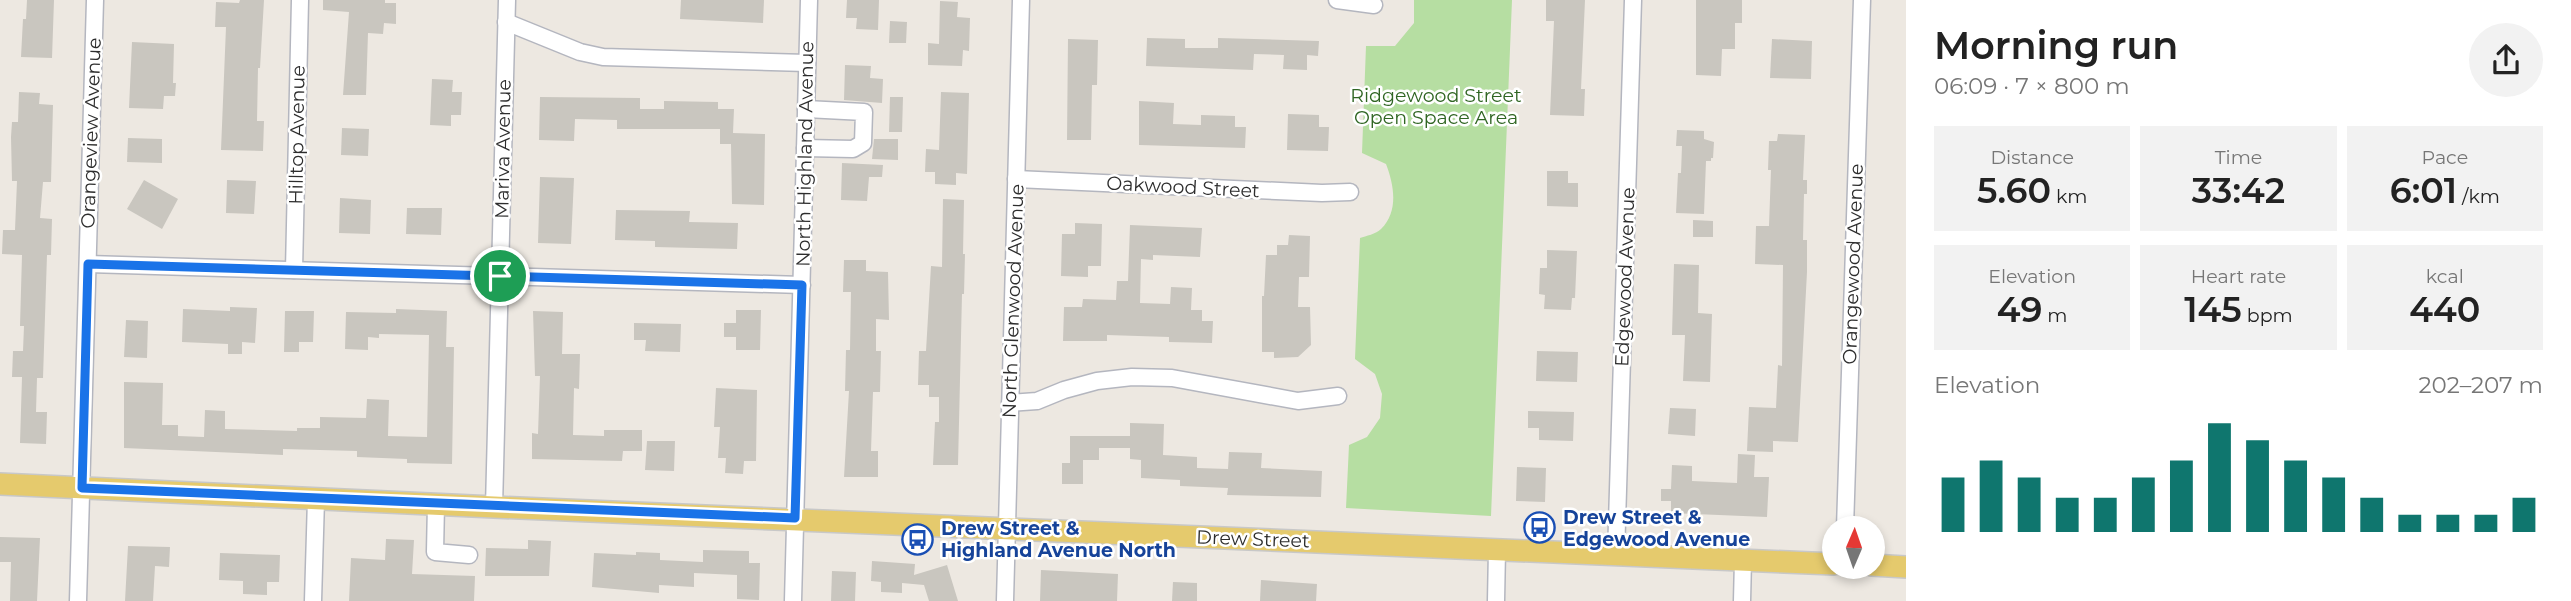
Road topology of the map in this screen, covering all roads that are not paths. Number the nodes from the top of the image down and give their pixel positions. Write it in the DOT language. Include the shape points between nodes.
graph roads {
  1 [pos="95,0"];
  2 [pos="300,0"];
  3 [pos="507,0"];
  4 [pos="809,0"];
  5 [pos="1021,0"];
  6 [pos="1337,0"];
  7 [pos="1633,0"];
  8 [pos="1862,0"];
  9 [pos="1374,5"];
  10 [pos="506,22"];
  11 [pos="807,63"];
  12 [pos="806,109"];
  13 [pos="805,148"];
  14 [pos="1016,179"];
  15 [pos="1350,192"];
  16 [pos="88,264"];
  17 [pos="294,270"];
  18 [pos="500,276"];
  19 [pos="802,285"];
  20 [pos="1338,396"];
  21 [pos="1010,403"];
  22 [pos="0,484"];
  23 [pos="82,488"];
  24 [pos="316,499"];
  25 [pos="436,504"];
  26 [pos="494,507"];
  27 [pos="1845,516"];
  28 [pos="795,518"];
  29 [pos="1007,528"];
  30 [pos="1497,550"];
  31 [pos="469,555"];
  32 [pos="1616,555"];
  33 [pos="1744,560"];
  34 [pos="1822,563"];
  35 [pos="1885,566"];
  36 [pos="1906,567"];
  37 [pos="78,601"];
  38 [pos="313,601"];
  39 [pos="793,601"];
  40 [pos="1005,601"];
  41 [pos="1496,601"];
  42 [pos="1742,601"];
  1 -- 16 [label="street, Orangeview Avenue"];
  2 -- 17 [label="street, Hilltop Avenue"];
  3 -- 10 [label="street, Mariva Avenue"];
  4 -- 11 [label="street, North Highland Avenue"];
  5 -- 14 [label="street, North Glenwood Avenue"];
  6 -- 9 [label="street"];
  7 -- 32 [label="street, Edgewood Avenue"];
  8 -- 27 [label="street, Orangewood Avenue"];
  10 -- 11 [label="street" via="603,57"];
  10 -- 18 [label="street, Mariva Avenue"];
  11 -- 12 [label="street, North Highland Avenue"];
  12 -- 13 [label="street, North Highland Avenue"];
  12 -- 13 [label="street" via="864,112 863,143 853,149"];
  13 -- 19 [label="street, North Highland Avenue"];
  14 -- 15 [label="street, Oakwood Street"];
  14 -- 21 [label="street, North Glenwood Avenue"];
  16 -- 17 [label="street"];
  16 -- 23 [label="street, Orangeview Avenue"];
  17 -- 18 [label="street"];
  18 -- 19 [label="street"];
  18 -- 26 [label="street, Mariva Avenue"];
  19 -- 28 [label="street, North Highland Avenue"];
  20 -- 21 [label="street" via="1298,401 1185,380 1132,377 1097,381 1037,401"];
  21 -- 29 [label="street, North Glenwood Avenue"];
  22 -- 23 [label="main road, Drew Street"];
  23 -- 24 [label="main road, Drew Street"];
  23 -- 37 [label="street, Orangeview Avenue"];
  24 -- 25 [label="main road, Drew Street"];
  24 -- 38 [label="street"];
  25 -- 26 [label="main road, Drew Street"];
  25 -- 31 [label="street" via="435,552"];
  26 -- 28 [label="main road, Drew Street"];
  28 -- 29 [label="main road, Drew Street"];
  28 -- 39 [label="street, North Highland Avenue"];
  29 -- 30 [label="main road, Drew Street"];
  29 -- 40 [label="street, North Glenwood Avenue"];
  30 -- 32 [label="main road, Drew Street"];
  30 -- 41 [label="street"];
  32 -- 33 [label="main road, Drew Street"];
  33 -- 34 [label="main road, Drew Street"];
  33 -- 42 [label="street"];
  35 -- 36 [label="main road"];
}
